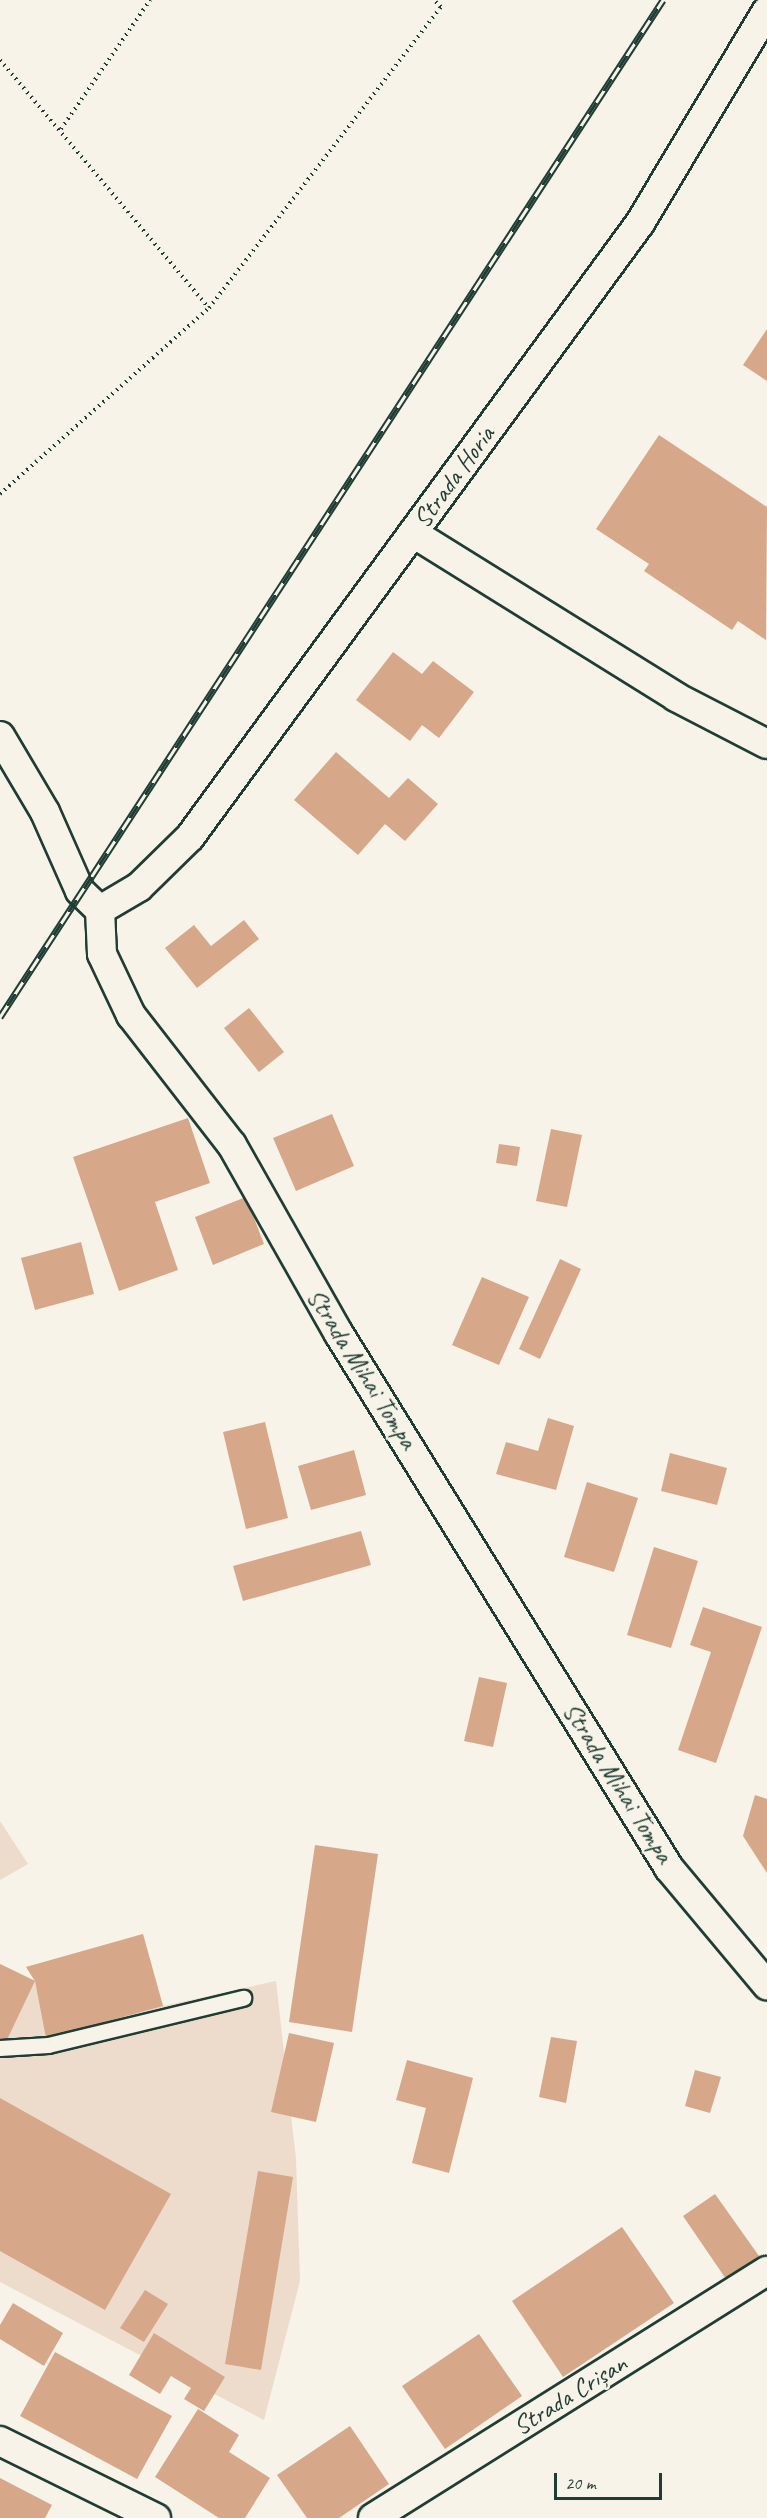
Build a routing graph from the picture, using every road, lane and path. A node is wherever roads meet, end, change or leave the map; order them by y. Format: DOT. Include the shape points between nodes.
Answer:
graph roads {
  1 [pos="150,0"];
  2 [pos="434,0"];
  3 [pos="767,11"];
  4 [pos="0,60"];
  5 [pos="61,129"];
  6 [pos="210,308"];
  7 [pos="0,494"];
  8 [pos="413,533"];
  9 [pos="0,736"];
  10 [pos="767,744"];
  11 [pos="100,910"];
  12 [pos="767,1985"];
  13 [pos="243,1998"];
  14 [pos="0,2048"];
  15 [pos="767,2271"];
  16 [pos="0,2441"];
  17 [pos="156,2518"];
  18 [pos="373,2518"];
  1 -- 5 [label="path"];
  2 -- 6 [label="path" via="441,7"];
  3 -- 8 [label="street, Strada Horia" via="640,223"];
  4 -- 5 [label="path"];
  5 -- 6 [label="path"];
  6 -- 7 [label="path"];
  8 -- 10 [label="street" via="676,697"];
  8 -- 11 [label="street, Strada Horia" via="190,837 139,887"];
  9 -- 11 [label="street" via="45,812 80,891"];
  11 -- 12 [label="street, Strada Mihai Tompa" via="102,954 131,1015 232,1145 339,1334 669,1868"];
  13 -- 14 [label="lane" via="48,2045"];
  15 -- 18 [label="street, Strada Crișan"];
  16 -- 17 [label="street"];
}
